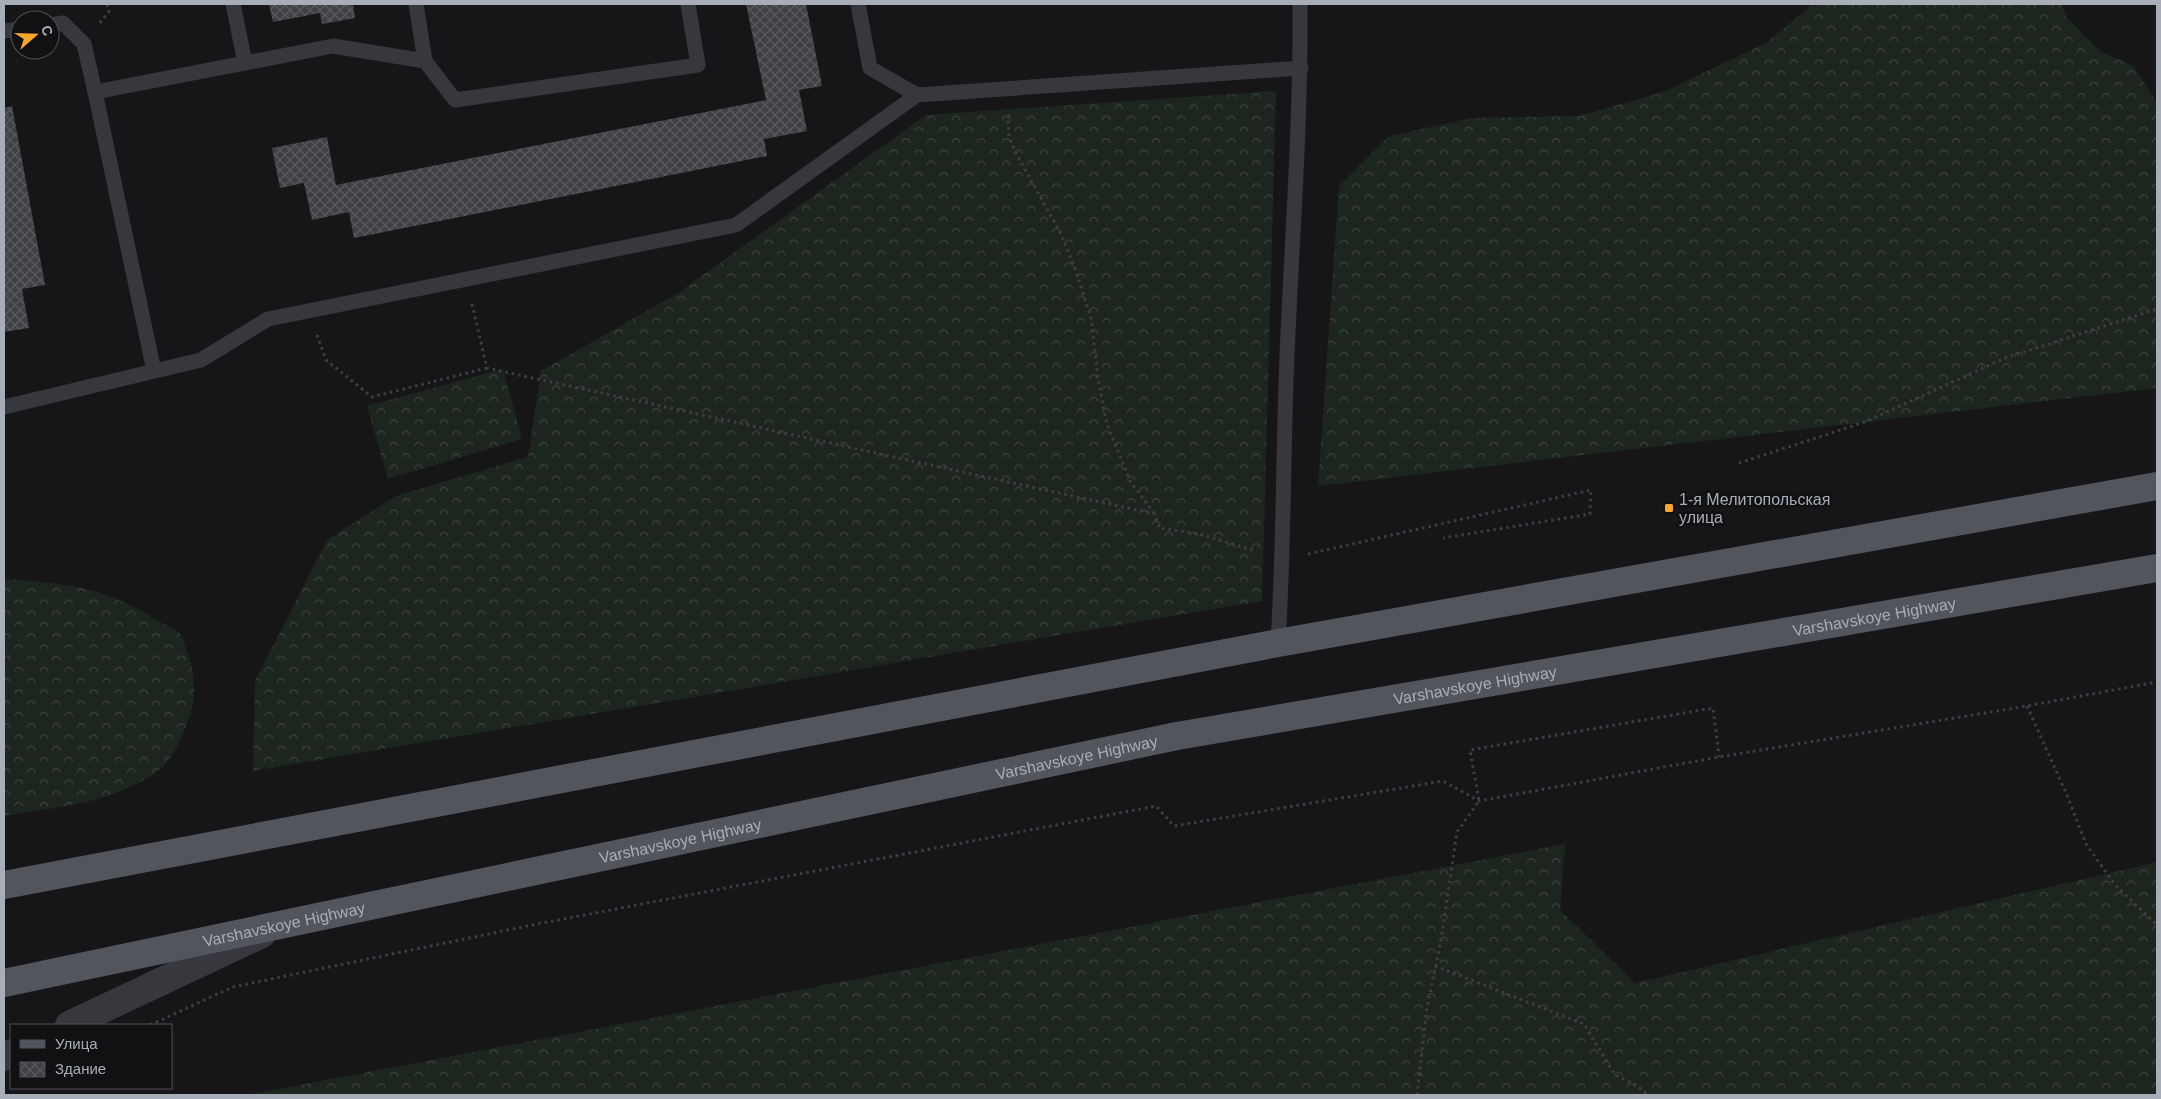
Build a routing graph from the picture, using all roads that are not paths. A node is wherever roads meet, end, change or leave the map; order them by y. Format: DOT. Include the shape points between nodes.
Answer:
graph roads {
  1 [pos="233,4"];
  2 [pos="416,4"];
  3 [pos="688,4"];
  4 [pos="858,4"];
  5 [pos="1300,4"];
  6 [pos="60,23"];
  7 [pos="425,61"];
  8 [pos="245,63"];
  9 [pos="1300,68"];
  10 [pos="95,92"];
  11 [pos="916,95"];
  12 [pos="154,371"];
  13 [pos="4,407"];
  14 [pos="2157,486"];
  15 [pos="2157,568"];
  16 [pos="1278,643"];
  17 [pos="4,885"];
  18 [pos="281,925"];
  19 [pos="4,983"];
  20 [pos="71,1024"];
  1 -- 8 [label="lane"];
  2 -- 7 [label="lane"];
  3 -- 7 [label="lane" via="698,65 455,100"];
  4 -- 11 [label="lane" via="870,68"];
  5 -- 9 [label="lane"];
  6 -- 10 [label="lane" via="84,44"];
  7 -- 8 [label="lane" via="333,46"];
  8 -- 10 [label="lane"];
  9 -- 11 [label="lane"];
  9 -- 16 [label="lane"];
  10 -- 12 [label="lane"];
  11 -- 12 [label="lane" via="736,226 268,319 200,360"];
  12 -- 13 [label="lane"];
  14 -- 16 [label="main road"];
  15 -- 18 [label="main road, Varshavskoye Highway" via="1177,736"];
  16 -- 17 [label="main road"];
  18 -- 19 [label="main road, Varshavskoye Highway"];
  18 -- 20 [label="street"];
}
